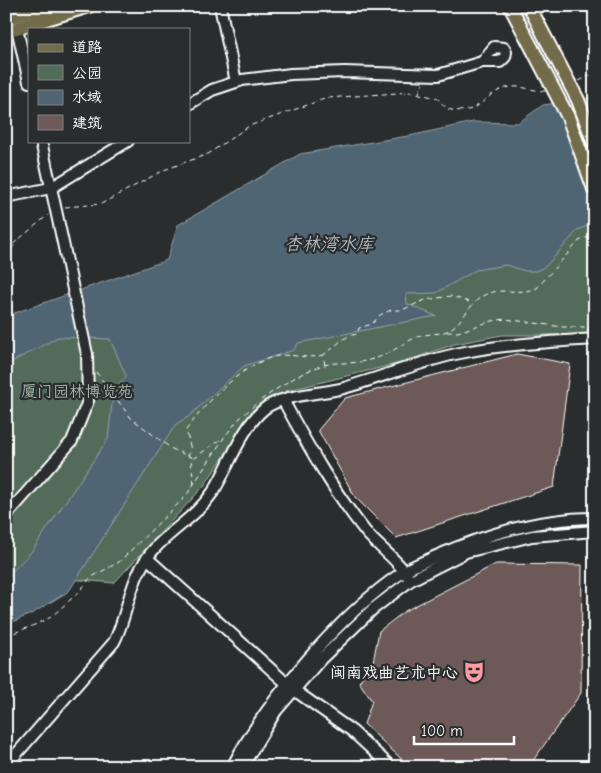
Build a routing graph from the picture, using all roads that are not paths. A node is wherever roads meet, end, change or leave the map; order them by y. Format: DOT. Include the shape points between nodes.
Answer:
graph roads {
  1 [pos="46,6"];
  2 [pos="89,6"];
  3 [pos="220,6"];
  4 [pos="510,6"];
  5 [pos="529,6"];
  6 [pos="6,17"];
  7 [pos="12,28"];
  8 [pos="482,62"];
  9 [pos="28,79"];
  10 [pos="236,82"];
  11 [pos="190,103"];
  12 [pos="41,142"];
  13 [pos="126,142"];
  14 [pos="595,146"];
  15 [pos="51,188"];
  16 [pos="595,192"];
  17 [pos="6,197"];
  18 [pos="592,340"];
  19 [pos="283,400"];
  20 [pos="6,516"];
  21 [pos="595,518"];
  22 [pos="595,531"];
  23 [pos="147,558"];
  24 [pos="404,571"];
  25 [pos="411,580"];
  26 [pos="291,688"];
  27 [pos="6,766"];
  28 [pos="232,767"];
  29 [pos="242,767"];
  30 [pos="391,767"];
  1 -- 6 [label="highway"];
  2 -- 7 [label="main road"];
  3 -- 10 [label="street"];
  4 -- 16 [label="main road, bridge" via="568,117"];
  5 -- 14 [label="main road, bridge" via="578,100"];
  7 -- 9 [label="street"];
  8 -- 10 [label="street" via="438,75 344,72 291,74"];
  10 -- 11 [label="street" via="212,90"];
  12 -- 15 [label="street"];
  13 -- 15 [label="street"];
  15 -- 17 [label="street"];
  15 -- 20 [label="street" via="87,354 88,401 72,441"];
  18 -- 19 [label="street" via="516,343 458,353 343,388"];
  19 -- 23 [label="street" via="265,408 212,493 189,519 154,546"];
  19 -- 24 [label="street" via="320,469 342,501 371,538"];
  21 -- 24 [label="street" via="576,518 517,529 465,544"];
  22 -- 25 [label="street" via="532,536 466,552"];
  23 -- 26 [label="street"];
  23 -- 27 [label="street" via="136,578 114,642"];
  24 -- 25 [label="street"];
  24 -- 26 [label="street" via="364,602 314,653"];
  25 -- 26 [label="street" via="373,608"];
  26 -- 28 [label="street" via="270,708"];
  26 -- 29 [label="street"];
  26 -- 30 [label="street" via="352,731"];
}
